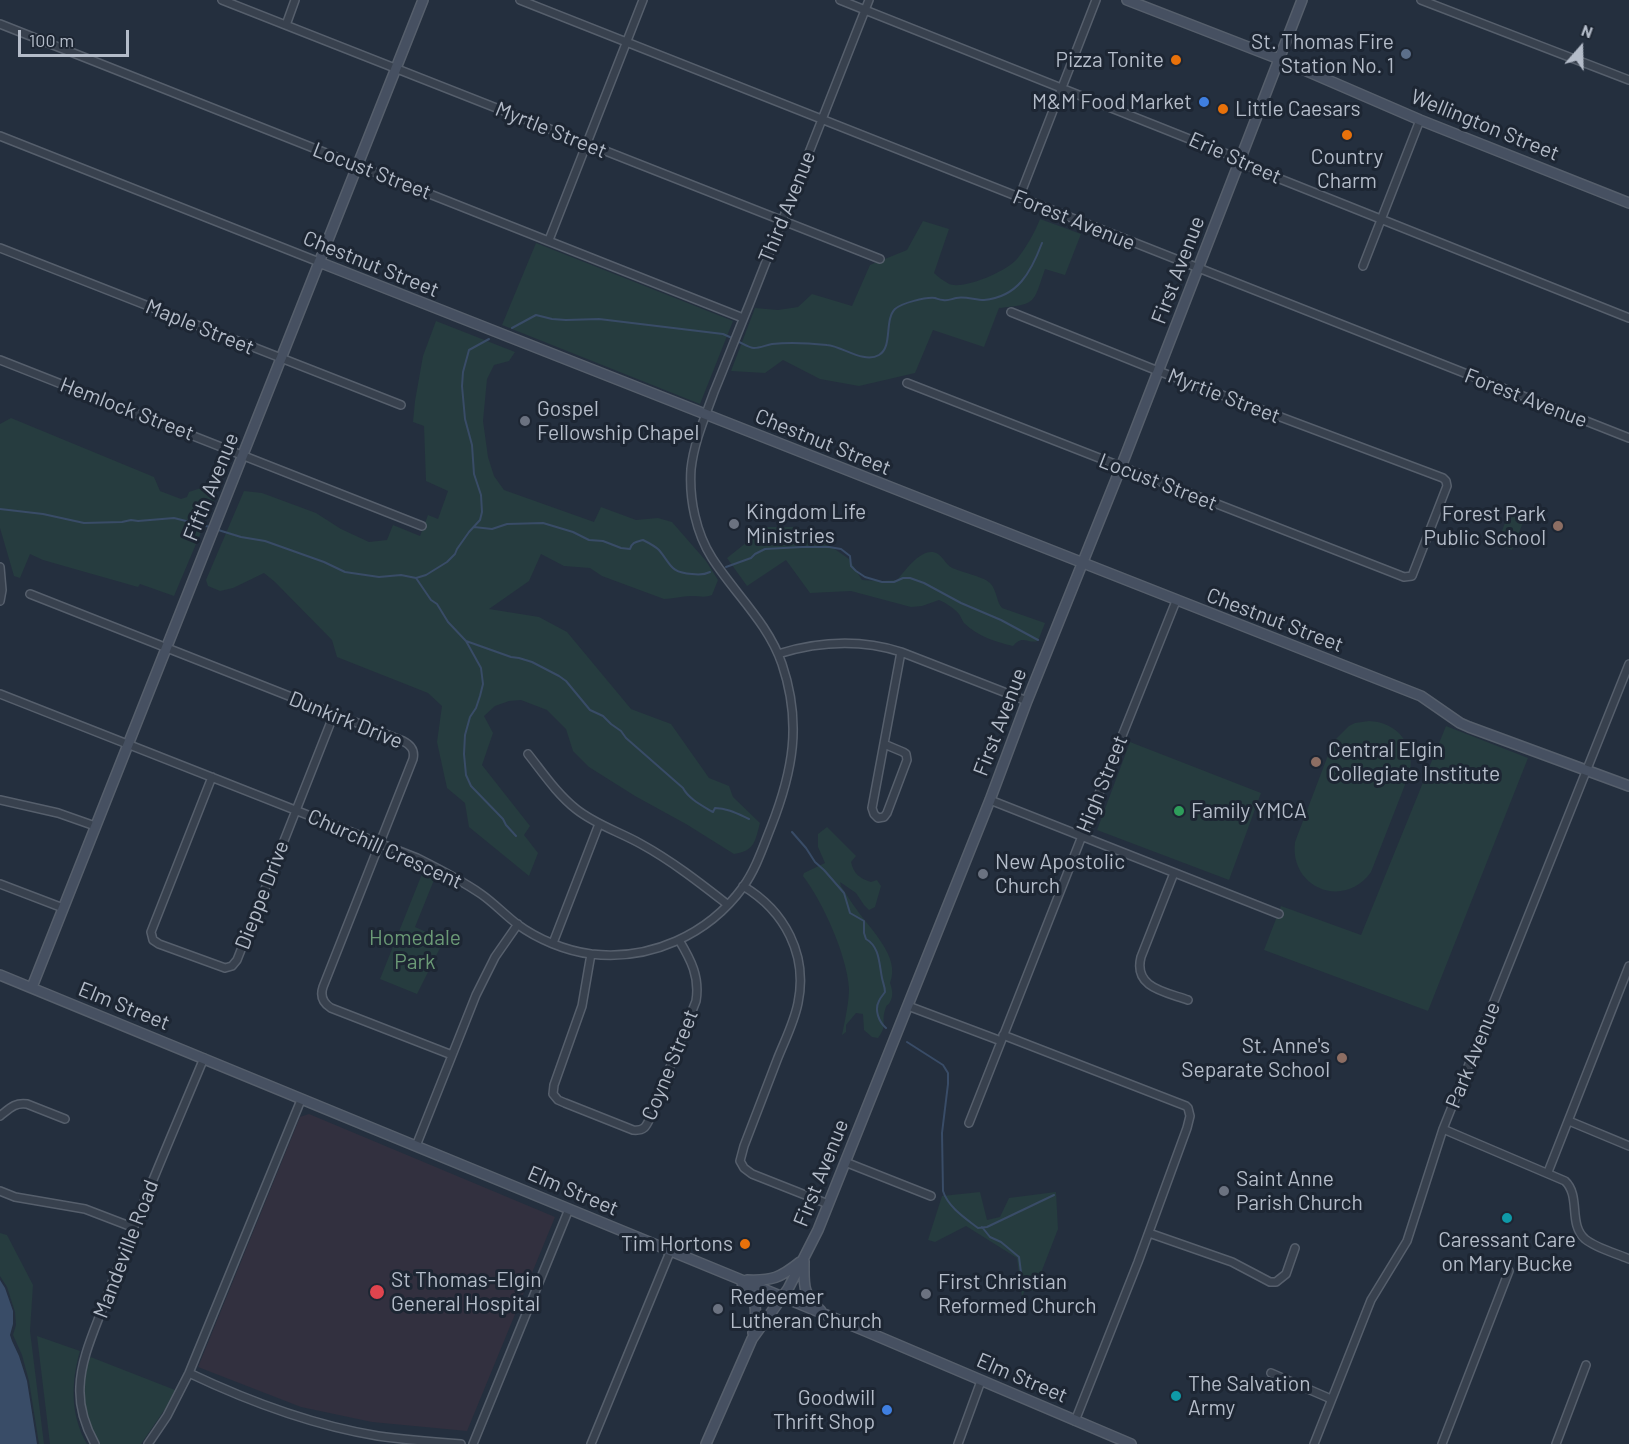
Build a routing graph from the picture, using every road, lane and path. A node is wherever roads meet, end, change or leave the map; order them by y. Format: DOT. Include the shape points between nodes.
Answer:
graph roads {
  1 [pos="222,0"];
  2 [pos="295,0"];
  3 [pos="423,0"];
  4 [pos="520,0"];
  5 [pos="643,0"];
  6 [pos="840,0"];
  7 [pos="869,0"];
  8 [pos="1096,0"];
  9 [pos="1127,0"];
  10 [pos="1302,0"];
  11 [pos="1421,0"];
  12 [pos="866,10"];
  13 [pos="0,24"];
  14 [pos="286,25"];
  15 [pos="626,42"];
  16 [pos="1279,59"];
  17 [pos="396,69"];
  18 [pos="1629,80"];
  19 [pos="1061,88"];
  20 [pos="822,120"];
  21 [pos="1420,120"];
  22 [pos="0,136"];
  23 [pos="586,144"];
  24 [pos="1240,163"];
  25 [pos="357,165"];
  26 [pos="1019,198"];
  27 [pos="1629,203"];
  28 [pos="1381,219"];
  29 [pos="782,221"];
  30 [pos="549,240"];
  31 [pos="0,248"];
  32 [pos="880,260"];
  33 [pos="319,262"];
  34 [pos="1363,266"];
  35 [pos="1198,269"];
  36 [pos="1011,312"];
  37 [pos="743,318"];
  38 [pos="1629,318"];
  39 [pos="281,359"];
  40 [pos="0,360"];
  41 [pos="1158,371"];
  42 [pos="907,383"];
  43 [pos="400,405"];
  44 [pos="706,415"];
  45 [pos="1629,438"];
  46 [pos="243,455"];
  47 [pos="1121,467"];
  48 [pos="422,526"];
  49 [pos="1082,563"];
  50 [pos="0,567"];
  51 [pos="1410,577"];
  52 [pos="30,594"];
  53 [pos="0,601"];
  54 [pos="1176,601"];
  55 [pos="166,647"];
  56 [pos="902,652"];
  57 [pos="778,654"];
  58 [pos="1629,664"];
  59 [pos="0,694"];
  60 [pos="1027,701"];
  61 [pos="334,714"];
  62 [pos="128,744"];
  63 [pos="884,744"];
  64 [pos="528,754"];
  65 [pos="1587,771"];
  66 [pos="212,777"];
  67 [pos="1629,786"];
  68 [pos="0,800"];
  69 [pos="990,800"];
  70 [pos="296,810"];
  71 [pos="599,824"];
  72 [pos="95,826"];
  73 [pos="1082,836"];
  74 [pos="379,843"];
  75 [pos="1174,873"];
  76 [pos="0,884"];
  77 [pos="744,886"];
  78 [pos="728,904"];
  79 [pos="63,908"];
  80 [pos="1279,914"];
  81 [pos="518,924"];
  82 [pos="679,940"];
  83 [pos="553,943"];
  84 [pos="591,954"];
  85 [pos="1629,966"];
  86 [pos="0,975"];
  87 [pos="32,987"];
  88 [pos="1188,1000"];
  89 [pos="908,1006"];
  90 [pos="1002,1038"];
  91 [pos="452,1056"];
  92 [pos="204,1058"];
  93 [pos="301,1100"];
  94 [pos="0,1116"];
  95 [pos="66,1119"];
  96 [pos="1569,1121"];
  97 [pos="969,1123"];
  98 [pos="1443,1129"];
  99 [pos="416,1146"];
  100 [pos="1629,1146"];
  101 [pos="845,1162"];
  102 [pos="1548,1172"];
  103 [pos="0,1191"];
  104 [pos="931,1196"];
  105 [pos="828,1204"];
  106 [pos="569,1209"];
  107 [pos="132,1227"];
  108 [pos="1149,1233"];
  109 [pos="1295,1248"];
  110 [pos="670,1252"];
  111 [pos="804,1259"];
  112 [pos="1629,1259"];
  113 [pos="1509,1270"];
  114 [pos="738,1280"];
  115 [pos="783,1297"];
  116 [pos="826,1316"];
  117 [pos="752,1339"];
  118 [pos="1586,1365"];
  119 [pos="189,1373"];
  120 [pos="1270,1373"];
  121 [pos="981,1381"];
  122 [pos="1331,1399"];
  123 [pos="1076,1421"];
  124 [pos="95,1444"];
  125 [pos="147,1444"];
  126 [pos="461,1444"];
  127 [pos="472,1444"];
  128 [pos="591,1444"];
  129 [pos="706,1444"];
  130 [pos="958,1444"];
  131 [pos="1131,1444"];
  132 [pos="1314,1444"];
  133 [pos="1442,1444"];
  134 [pos="1556,1444"];
  1 -- 14 [label="street, Myrtle Street"];
  2 -- 14 [label="street"];
  3 -- 17 [label="street, Fifth Avenue"];
  4 -- 15 [label="street, Forest Avenue"];
  5 -- 15 [label="street"];
  6 -- 12 [label="street, Erie Street"];
  7 -- 12 [label="street, Third Avenue"];
  8 -- 19 [label="street"];
  9 -- 16 [label="street, Wellington Street"];
  10 -- 16 [label="street, First Avenue"];
  11 -- 18 [label="street"];
  12 -- 19 [label="street, Erie Street"];
  12 -- 20 [label="street, Third Avenue"];
  13 -- 25 [label="street, Locust Street"];
  14 -- 17 [label="street, Myrtle Street"];
  15 -- 20 [label="street, Forest Avenue"];
  15 -- 23 [label="street"];
  16 -- 21 [label="street, Wellington Street"];
  16 -- 24 [label="street, First Avenue"];
  17 -- 23 [label="street, Myrtle Street"];
  17 -- 25 [label="street, Fifth Avenue"];
  19 -- 24 [label="street, Erie Street" via="1231,155"];
  19 -- 26 [label="street"];
  20 -- 26 [label="street, Forest Avenue"];
  20 -- 29 [label="street, Third Avenue"];
  21 -- 27 [label="street, Wellington Street"];
  21 -- 28 [label="street"];
  22 -- 33 [label="street, Chestnut Street"];
  23 -- 29 [label="street, Myrtle Street"];
  23 -- 30 [label="street"];
  24 -- 28 [label="street, Erie Street"];
  24 -- 35 [label="street, First Avenue"];
  25 -- 30 [label="street, Locust Street"];
  25 -- 33 [label="street, Fifth Avenue"];
  26 -- 35 [label="street, Forest Avenue"];
  28 -- 34 [label="street"];
  28 -- 38 [label="street, Erie Street"];
  29 -- 32 [label="street, Myrtle Street"];
  29 -- 37 [label="street, Third Avenue"];
  30 -- 37 [label="street, Locust Street"];
  31 -- 39 [label="street, Maple Street"];
  33 -- 39 [label="street, Fifth Avenue"];
  33 -- 44 [label="street, Chestnut Street"];
  35 -- 41 [label="street, First Avenue"];
  35 -- 45 [label="street, Forest Avenue"];
  36 -- 41 [label="street, Myrtie Street"];
  37 -- 44 [label="street, Third Avenue"];
  39 -- 43 [label="street, Maple Street"];
  39 -- 46 [label="street, Fifth Avenue"];
  40 -- 46 [label="street, Hemlock Street"];
  41 -- 47 [label="street, First Avenue"];
  41 -- 51 [label="street, Myrtie Street" via="1446,481"];
  42 -- 47 [label="street, Locust Street"];
  44 -- 49 [label="street, Chestnut Street"];
  44 -- 57 [label="street, Churchill Crescent" via="692,468 696,519 710,555 761,623"];
  46 -- 48 [label="street, Hemlock Street"];
  46 -- 55 [label="street, Fifth Avenue"];
  47 -- 49 [label="street, First Avenue"];
  47 -- 51 [label="street, Locust Street"];
  49 -- 54 [label="street, Chestnut Street"];
  49 -- 60 [label="street, First Avenue"];
  50 -- 53 [label="street"];
  52 -- 55 [label="street, Dunkirk Drive"];
  54 -- 65 [label="street, Chestnut Street" via="1421,696 1469,728"];
  54 -- 73 [label="street, High Street"];
  55 -- 61 [label="street, Dunkirk Drive"];
  55 -- 62 [label="street, Fifth Avenue"];
  56 -- 57 [label="street" via="841,642"];
  56 -- 60 [label="street"];
  56 -- 63 [label="street"];
  57 -- 77 [label="street, Churchill Crescent" via="792,708 791,762 779,807"];
  58 -- 65 [label="street, Park Avenue"];
  59 -- 62 [label="street, Churchill Crescent"];
  60 -- 69 [label="street, First Avenue"];
  61 -- 70 [label="street, Dieppe Drive"];
  61 -- 74 [label="street, Dunkirk Drive" via="403,741 413,749 413,759"];
  62 -- 66 [label="street, Churchill Crescent"];
  62 -- 72 [label="street, Fifth Avenue"];
  63 -- 63 [label="street" via="872,808 878,818 887,813 907,760 903,752"];
  64 -- 71 [label="street" via="566,800"];
  65 -- 67 [label="street, Chestnut Street"];
  65 -- 98 [label="street, Park Avenue"];
  66 -- 70 [label="street, Churchill Crescent"];
  66 -- 70 [label="street, Dieppe Drive" via="152,928 152,937 159,944 221,968 234,964"];
  68 -- 72 [label="street"];
  69 -- 73 [label="street"];
  69 -- 89 [label="street, First Avenue"];
  70 -- 74 [label="street, Churchill Crescent"];
  71 -- 78 [label="street" via="655,852"];
  71 -- 83 [label="street"];
  72 -- 79 [label="street, Fifth Avenue"];
  73 -- 75 [label="street"];
  73 -- 90 [label="street, High Street"];
  74 -- 81 [label="street, Churchill Crescent" via="456,878"];
  74 -- 91 [label="street, Dunkirk Drive" via="322,988 322,998 331,1008"];
  75 -- 80 [label="street"];
  75 -- 88 [label="street" via="1141,957 1140,970 1151,986"];
  76 -- 79 [label="street"];
  77 -- 78 [label="street, Churchill Crescent"];
  77 -- 105 [label="street" via="768,905 786,928 799,966 800,992 740,1161 752,1174"];
  78 -- 82 [label="street, Churchill Crescent" via="699,930"];
  79 -- 87 [label="street, Fifth Avenue"];
  81 -- 83 [label="street, Churchill Crescent"];
  81 -- 91 [label="street" via="490,965"];
  82 -- 84 [label="street, Churchill Crescent" via="639,953"];
  82 -- 84 [label="street, Coyne Street" via="695,972 696,1001 650,1118 640,1130 565,1103 553,1094 582,1006"];
  83 -- 84 [label="street, Churchill Crescent"];
  85 -- 96 [label="street"];
  86 -- 87 [label="street, Elm Street"];
  87 -- 92 [label="street, Elm Street"];
  89 -- 90 [label="street"];
  89 -- 101 [label="street, First Avenue"];
  90 -- 97 [label="street, High Street"];
  90 -- 108 [label="street" via="1186,1106 1190,1113 1187,1128"];
  91 -- 99 [label="street"];
  92 -- 93 [label="street, Elm Street"];
  92 -- 107 [label="street, Mandeville Road"];
  93 -- 99 [label="street, Elm Street"];
  93 -- 119 [label="street"];
  94 -- 95 [label="street" via="21,1103"];
  96 -- 100 [label="street"];
  96 -- 102 [label="street"];
  98 -- 102 [label="street"];
  98 -- 122 [label="street, Park Avenue" via="1407,1241 1371,1300"];
  99 -- 106 [label="street, Elm Street"];
  101 -- 104 [label="street"];
  101 -- 105 [label="street, First Avenue"];
  102 -- 112 [label="street" via="1572,1190 1580,1234"];
  103 -- 107 [label="street" via="85,1209"];
  105 -- 111 [label="street, First Avenue"];
  106 -- 110 [label="street, Elm Street"];
  106 -- 127 [label="street"];
  107 -- 124 [label="street, Mandeville Road" via="81,1375 83,1416"];
  108 -- 109 [label="street" via="1233,1262 1270,1282 1286,1274"];
  108 -- 123 [label="street"];
  110 -- 114 [label="street, Elm Street"];
  110 -- 128 [label="street"];
  111 -- 114 [label="street" via="775,1279"];
  111 -- 115 [label="street, First Avenue"];
  111 -- 116 [label="street" via="805,1291"];
  113 -- 133 [label="street"];
  114 -- 115 [label="street, Elm Street"];
  114 -- 117 [label="street" via="751,1293 756,1307"];
  115 -- 116 [label="street, Elm Street"];
  115 -- 117 [label="street, First Avenue"];
  116 -- 121 [label="street, Elm Street"];
  117 -- 129 [label="street, First Avenue"];
  118 -- 134 [label="street"];
  119 -- 125 [label="street"];
  119 -- 126 [label="street" via="300,1418 367,1434"];
  120 -- 122 [label="street"];
  121 -- 123 [label="street, Elm Street"];
  121 -- 130 [label="street"];
  122 -- 132 [label="street, Park Avenue"];
  123 -- 131 [label="street, Elm Street"];
}
